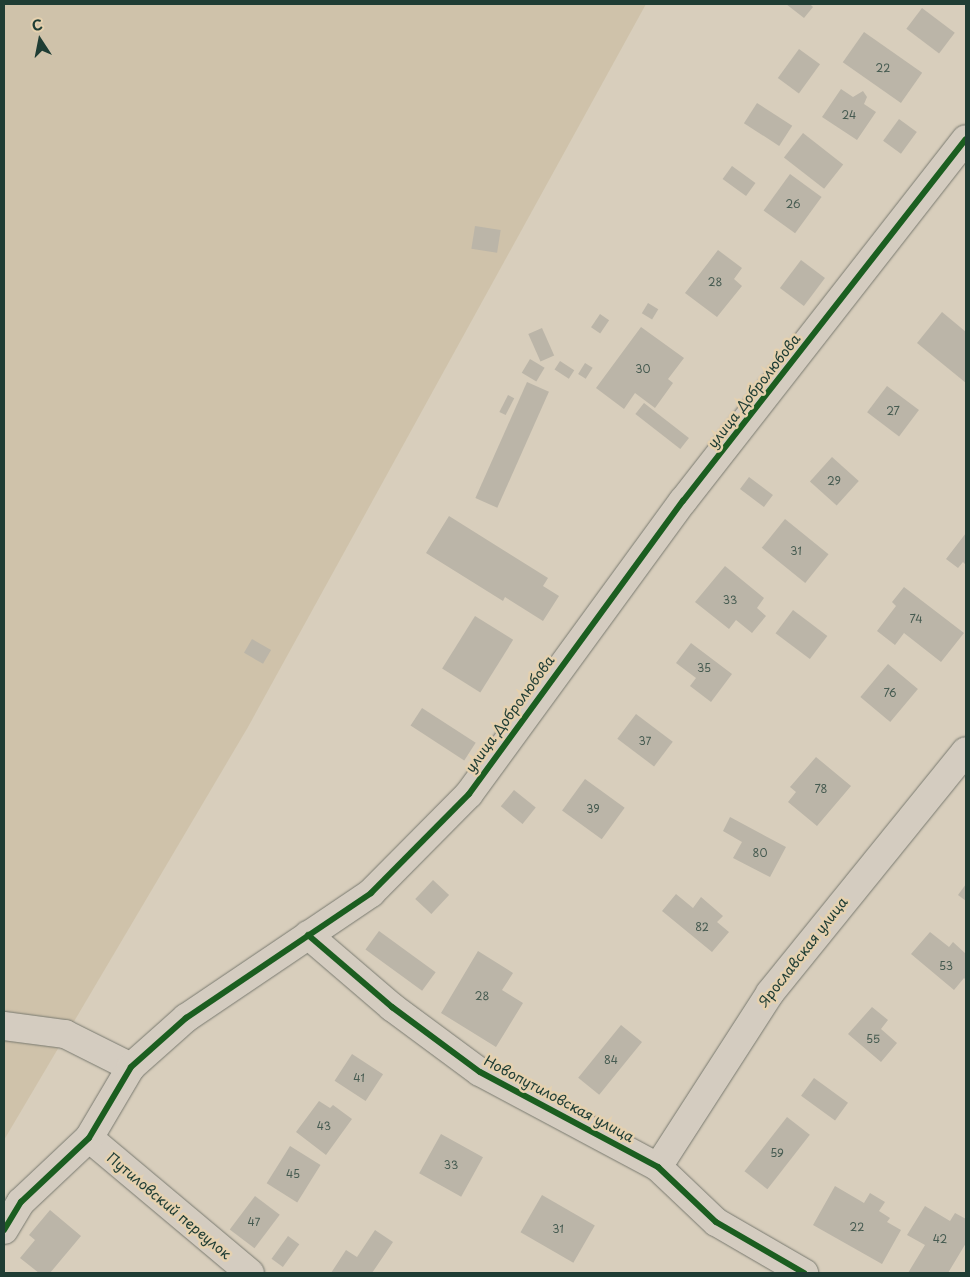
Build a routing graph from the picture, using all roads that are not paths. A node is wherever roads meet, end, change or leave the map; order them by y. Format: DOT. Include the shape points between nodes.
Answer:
graph roads {
  1 [pos="966,139"];
  2 [pos="966,751"];
  3 [pos="308,935"];
  4 [pos="4,1026"];
  5 [pos="131,1067"];
  6 [pos="89,1138"];
  7 [pos="658,1166"];
  8 [pos="4,1230"];
  9 [pos="250,1273"];
  10 [pos="804,1273"];
  1 -- 3 [label="street, улица Добролюбова" via="683,501 468,794 371,893"];
  2 -- 7 [label="street, Ярославская улица" via="770,993"];
  3 -- 5 [label="street, улица Добролюбова" via="186,1018"];
  3 -- 7 [label="street, Новопутиловская улица" via="392,1008 480,1072"];
  4 -- 5 [label="street" via="66,1034"];
  5 -- 6 [label="street, улица Добролюбова"];
  6 -- 8 [label="street, улица Добролюбова" via="21,1202"];
  6 -- 9 [label="street, Путиловский переулок"];
  7 -- 10 [label="street, Новопутиловская улица" via="716,1222"];
}
